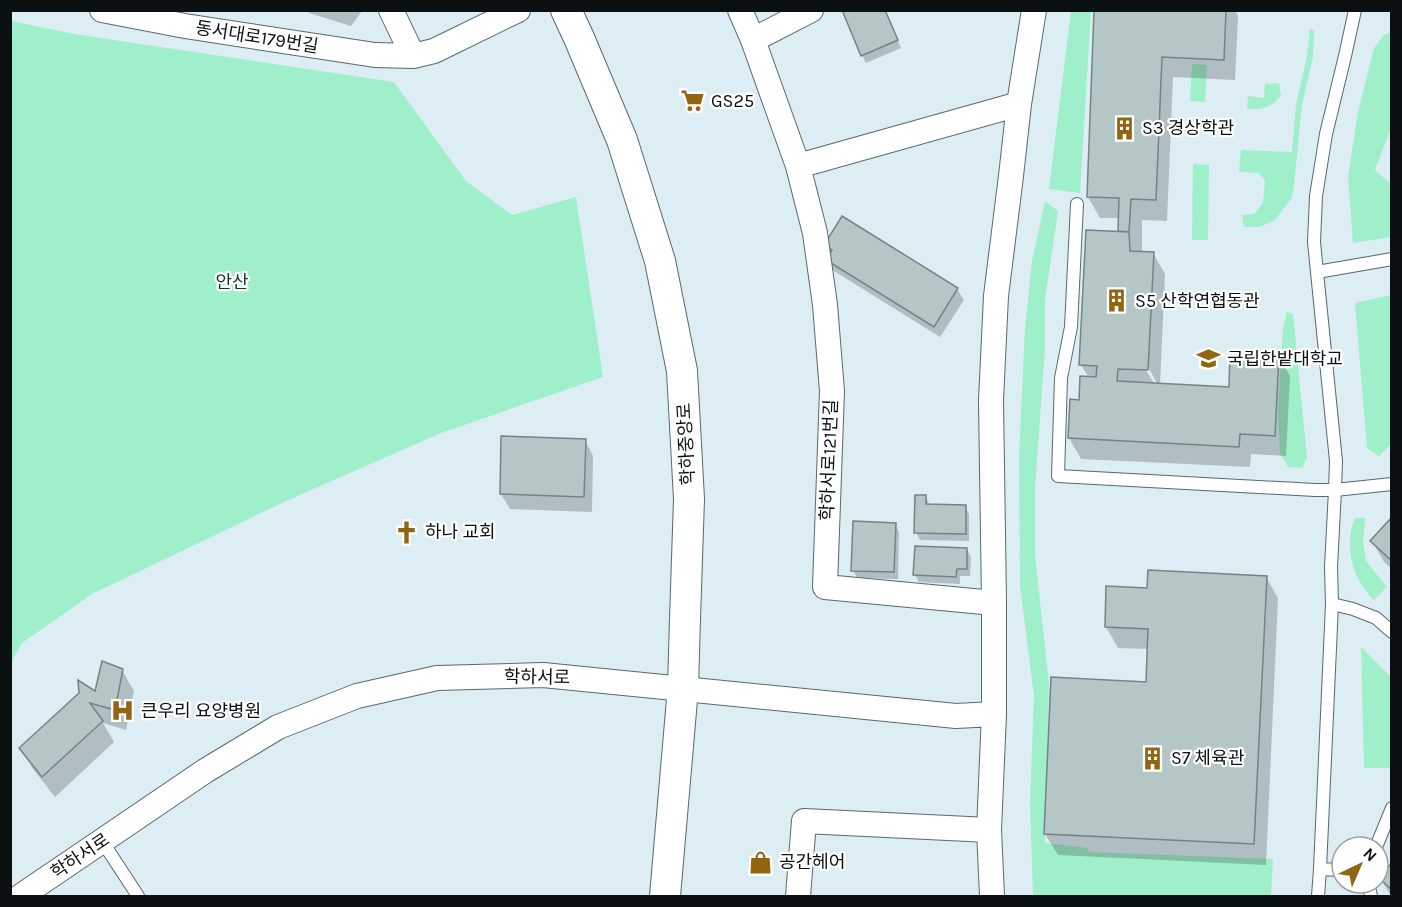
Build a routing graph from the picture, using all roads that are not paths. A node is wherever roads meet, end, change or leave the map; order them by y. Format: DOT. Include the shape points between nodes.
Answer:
graph roads {
  1 [pos="102,10"];
  2 [pos="391,10"];
  3 [pos="518,10"];
  4 [pos="566,10"];
  5 [pos="740,10"];
  6 [pos="811,10"];
  7 [pos="1034,10"];
  8 [pos="1355,10"];
  9 [pos="186,18"];
  10 [pos="753,40"];
  11 [pos="412,56"];
  12 [pos="1018,104"];
  13 [pos="798,166"];
  14 [pos="1077,204"];
  15 [pos="1392,259"];
  16 [pos="1317,272"];
  17 [pos="1392,484"];
  18 [pos="1335,490"];
  19 [pos="994,603"];
  20 [pos="1332,604"];
  21 [pos="1392,632"];
  22 [pos="683,688"];
  23 [pos="994,714"];
  24 [pos="1392,808"];
  25 [pos="989,830"];
  26 [pos="1381,835"];
  27 [pos="102,841"];
  28 [pos="1320,869"];
  29 [pos="1330,869"];
  30 [pos="21,897"];
  31 [pos="138,897"];
  32 [pos="665,897"];
  33 [pos="798,897"];
  34 [pos="992,897"];
  35 [pos="1317,897"];
  1 -- 9 [label="street, 동서대로179번길"];
  2 -- 11 [label="street"];
  3 -- 11 [label="street, 동서대로179번길" via="434,51"];
  4 -- 22 [label="street, 학하중앙로" via="622,140 660,261 682,370 689,499"];
  5 -- 10 [label="street, 학하서로121번길"];
  6 -- 10 [label="street"];
  7 -- 12 [label="street"];
  8 -- 16 [label="lane" via="1316,196"];
  9 -- 11 [label="street, 동서대로179번길" via="375,56"];
  10 -- 13 [label="street, 학하서로121번길"];
  12 -- 13 [label="street"];
  12 -- 19 [label="street" via="996,296 991,400"];
  13 -- 19 [label="street, 학하서로121번길" via="815,233 832,391 825,587"];
  14 -- 18 [label="lane" via="1071,327 1061,378 1058,476"];
  15 -- 16 [label="lane"];
  16 -- 18 [label="lane" via="1336,461"];
  17 -- 18 [label="lane"];
  18 -- 20 [label="lane"];
  19 -- 23 [label="street"];
  20 -- 21 [label="lane" via="1376,618"];
  20 -- 28 [label="lane"];
  22 -- 23 [label="street, 학하서로" via="956,716"];
  22 -- 27 [label="street, 학하서로" via="543,675 437,678 357,696 278,727"];
  22 -- 32 [label="street, 학하중앙로"];
  23 -- 25 [label="street"];
  24 -- 26 [label="lane"];
  25 -- 33 [label="street" via="804,821"];
  25 -- 34 [label="street"];
  27 -- 30 [label="street, 학하서로"];
  27 -- 31 [label="lane"];
  28 -- 29 [label="lane"];
  28 -- 35 [label="lane"];
}
